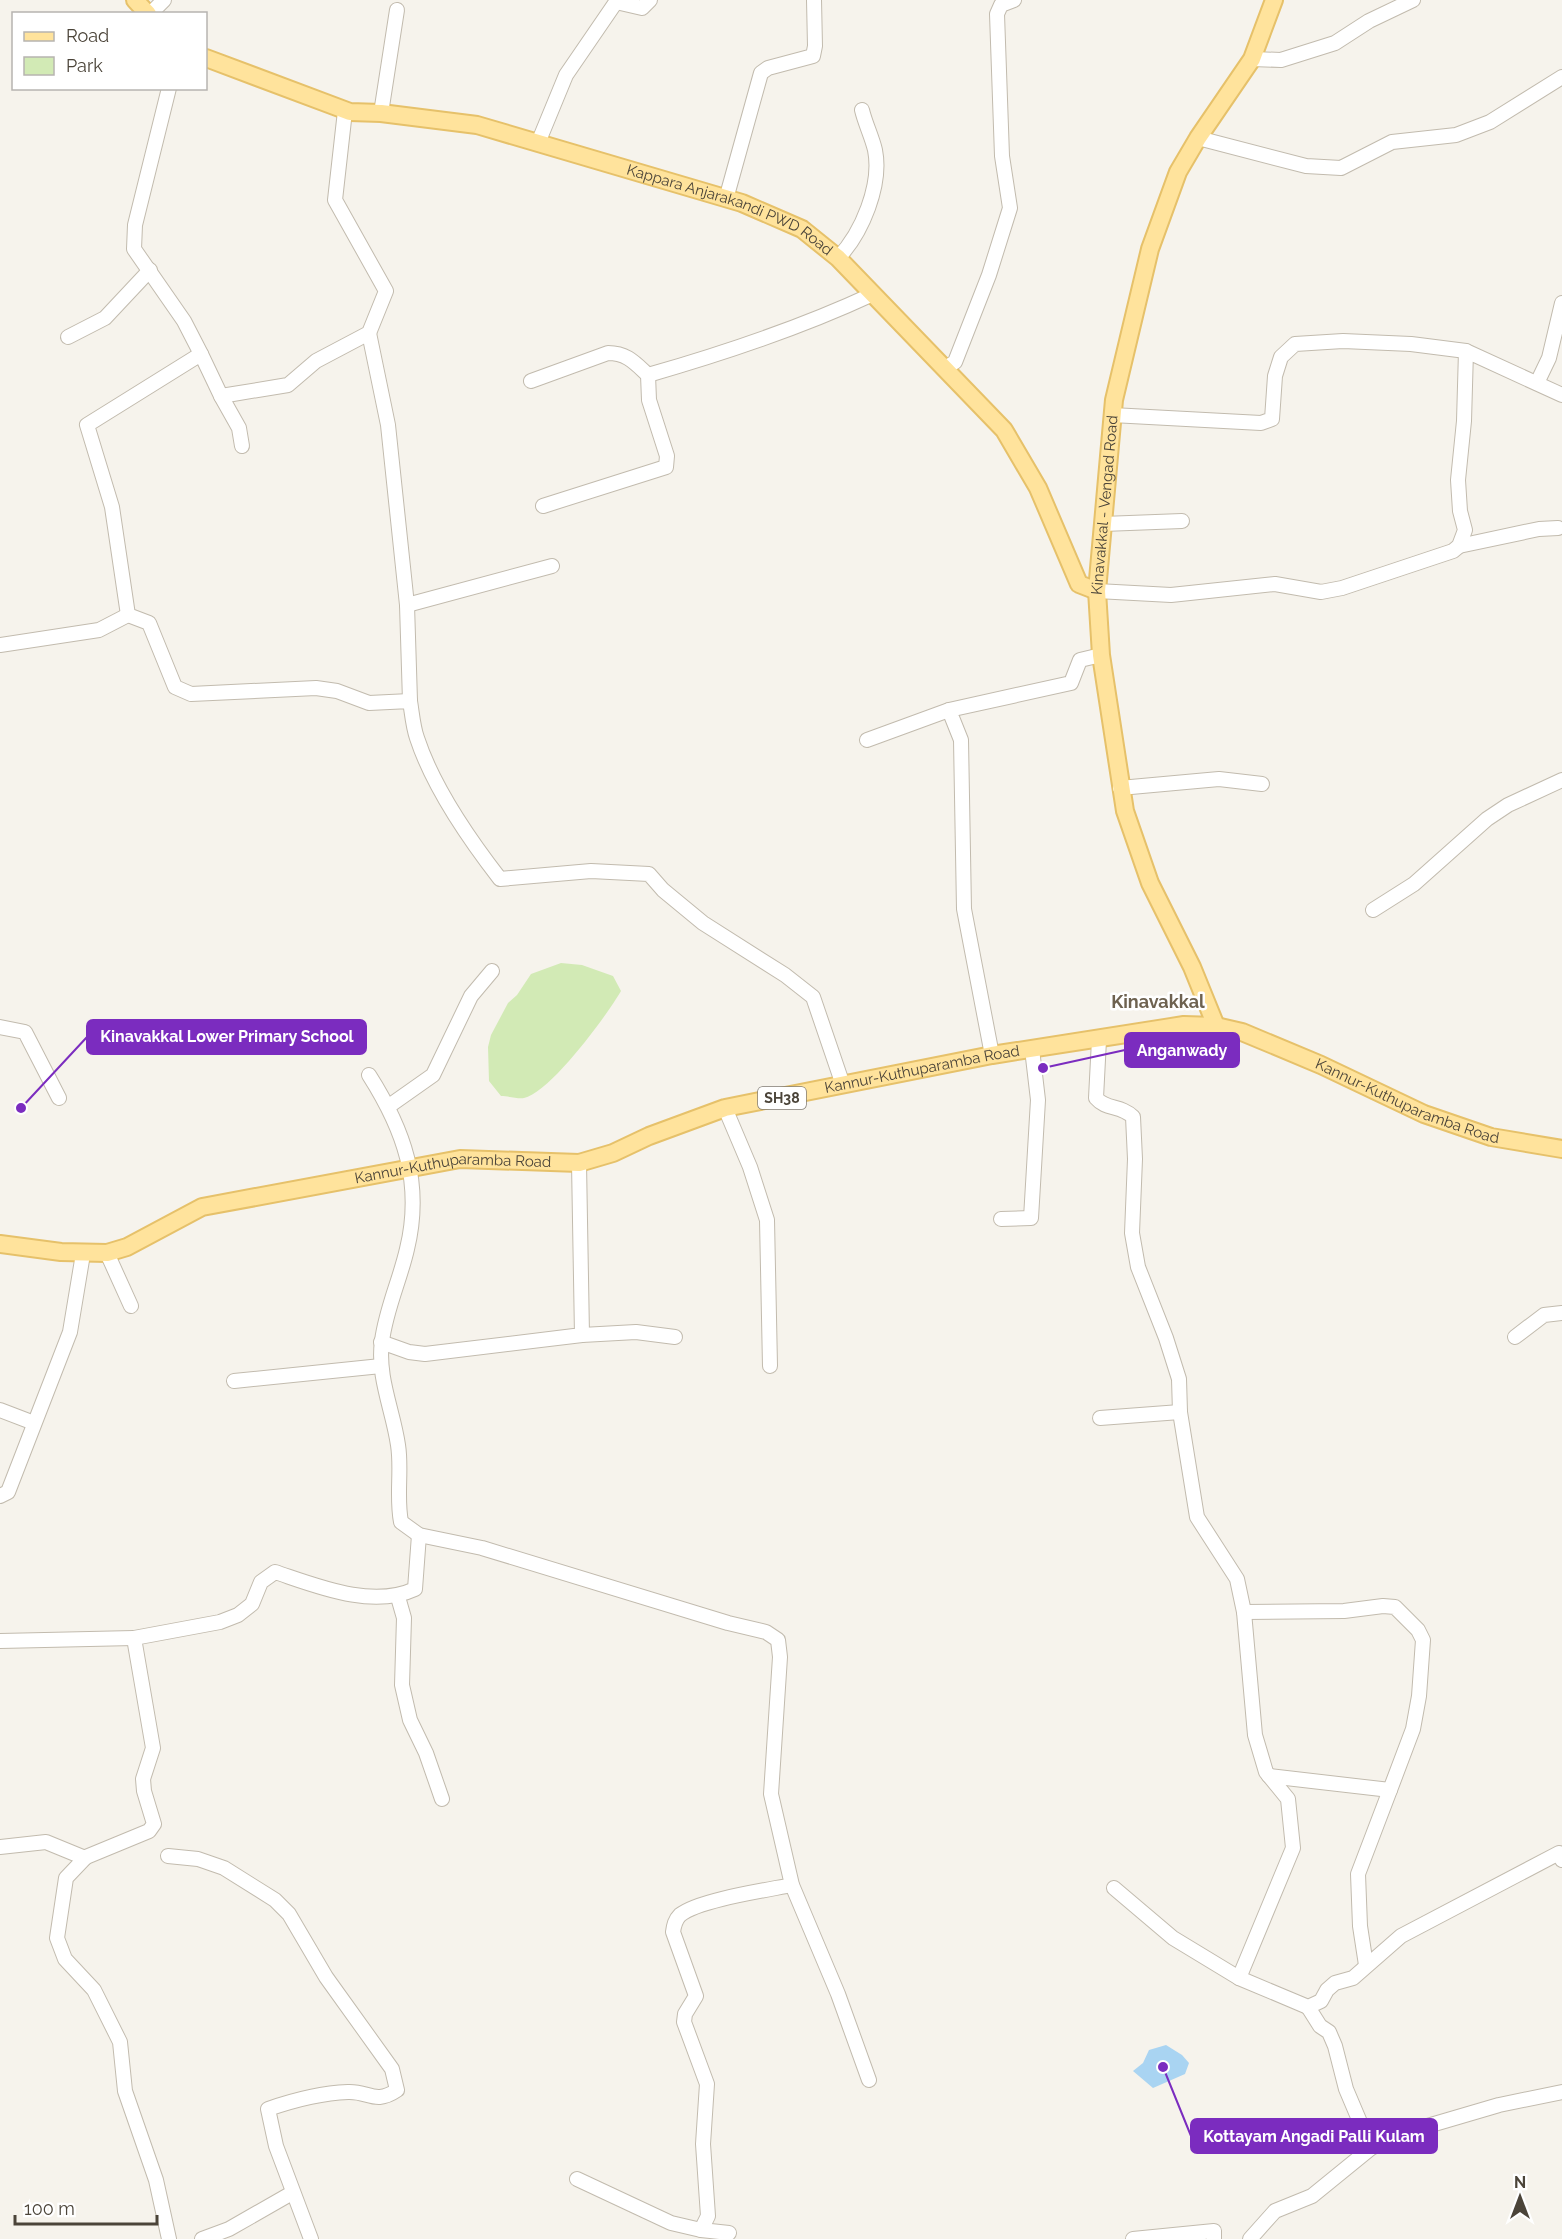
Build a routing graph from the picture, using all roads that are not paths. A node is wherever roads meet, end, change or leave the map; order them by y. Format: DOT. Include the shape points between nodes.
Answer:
graph roads {
  1 [pos="135,0"];
  2 [pos="164,0"];
  3 [pos="650,0"];
  4 [pos="814,0"];
  5 [pos="1014,0"];
  6 [pos="1274,0"];
  7 [pos="1413,0"];
  8 [pos="616,1"];
  9 [pos="397,10"];
  10 [pos="147,12"];
  11 [pos="151,12"];
  12 [pos="207,58"];
  13 [pos="1252,59"];
  14 [pos="1562,77"];
  15 [pos="169,90"];
  16 [pos="862,110"];
  17 [pos="345,111"];
  18 [pos="381,113"];
  19 [pos="1198,138"];
  20 [pos="538,143"];
  21 [pos="726,199"];
  22 [pos="838,258"];
  23 [pos="150,270"];
  24 [pos="873,294"];
  25 [pos="1562,303"];
  26 [pos="369,333"];
  27 [pos="68,337"];
  28 [pos="1466,351"];
  29 [pos="201,354"];
  30 [pos="945,368"];
  31 [pos="648,375"];
  32 [pos="531,381"];
  33 [pos="1537,383"];
  34 [pos="1562,395"];
  35 [pos="220,396"];
  36 [pos="1112,415"];
  37 [pos="242,446"];
  38 [pos="543,506"];
  39 [pos="1182,521"];
  40 [pos="1103,525"];
  41 [pos="1558,528"];
  42 [pos="1460,546"];
  43 [pos="552,566"];
  44 [pos="1096,591"];
  45 [pos="407,605"];
  46 [pos="128,615"];
  47 [pos="0,645"];
  48 [pos="1101,655"];
  49 [pos="410,701"];
  50 [pos="949,710"];
  51 [pos="867,740"];
  52 [pos="1562,780"];
  53 [pos="1262,783"];
  54 [pos="1120,788"];
  55 [pos="1373,910"];
  56 [pos="492,971"];
  57 [pos="1216,1026"];
  58 [pos="0,1027"];
  59 [pos="1099,1040"];
  60 [pos="1032,1049"];
  61 [pos="992,1055"];
  62 [pos="369,1076"];
  63 [pos="843,1085"];
  64 [pos="59,1098"];
  65 [pos="388,1106"];
  66 [pos="725,1108"];
  67 [pos="1562,1149"];
  68 [pos="579,1163"];
  69 [pos="411,1167"];
  70 [pos="1001,1219"];
  71 [pos="0,1244"];
  72 [pos="107,1253"];
  73 [pos="83,1254"];
  74 [pos="131,1306"];
  75 [pos="1562,1313"];
  76 [pos="582,1335"];
  77 [pos="675,1337"];
  78 [pos="1515,1337"];
  79 [pos="381,1342"];
  80 [pos="381,1366"];
  81 [pos="770,1366"];
  82 [pos="234,1381"];
  83 [pos="0,1410"];
  84 [pos="1180,1412"];
  85 [pos="1100,1418"];
  86 [pos="34,1423"];
  87 [pos="0,1496"];
  88 [pos="418,1535"];
  89 [pos="398,1597"];
  90 [pos="1244,1612"];
  91 [pos="134,1638"];
  92 [pos="0,1641"];
  93 [pos="1269,1776"];
  94 [pos="1390,1790"];
  95 [pos="442,1799"];
  96 [pos="0,1846"];
  97 [pos="168,1856"];
  98 [pos="85,1858"];
  99 [pos="1562,1860"];
  100 [pos="792,1885"];
  101 [pos="1114,1888"];
  102 [pos="1366,1965"];
  103 [pos="1239,1978"];
  104 [pos="1308,2007"];
  105 [pos="869,2080"];
  106 [pos="1562,2092"];
  107 [pos="1371,2148"];
  108 [pos="577,2179"];
  109 [pos="292,2193"];
  110 [pos="701,2230"];
  111 [pos="729,2233"];
  112 [pos="169,2239"];
  113 [pos="202,2239"];
  114 [pos="311,2239"];
  115 [pos="1133,2239"];
  116 [pos="1214,2239"];
  117 [pos="1250,2239"];
  1 -- 10 [label="main road"];
  2 -- 11 [label="street"];
  3 -- 8 [label="street" via="642,8"];
  4 -- 21 [label="street" via="813,56 761,73"];
  5 -- 30 [label="street" via="1001,5 997,14 1002,146 1010,208 955,362"];
  6 -- 13 [label="main road, Kinavakkal - Vengad Road"];
  7 -- 13 [label="street" via="1335,44 1281,60"];
  8 -- 20 [label="street" via="566,75"];
  9 -- 18 [label="street"];
  12 -- 17 [label="main road, Kappara Anjarakandi PWD Road"];
  13 -- 19 [label="main road, Kinavakkal - Vengad Road"];
  14 -- 19 [label="street" via="1490,122 1456,135 1392,142 1341,168 1306,166"];
  15 -- 23 [label="street" via="135,225 134,249"];
  16 -- 22 [label="street" via="875,151 872,187 868,209 853,242"];
  17 -- 18 [label="main road, Kappara Anjarakandi PWD Road"];
  17 -- 26 [label="street" via="335,200 386,291"];
  18 -- 20 [label="main road, Kappara Anjarakandi PWD Road" via="477,125"];
  19 -- 36 [label="main road, Kinavakkal - Vengad Road" via="1178,172 1150,249"];
  20 -- 21 [label="main road, Kappara Anjarakandi PWD Road"];
  21 -- 22 [label="main road, Kappara Anjarakandi PWD Road" via="802,229"];
  22 -- 24 [label="main road, Kappara Anjarakandi PWD Road"];
  23 -- 27 [label="street" via="105,318"];
  23 -- 29 [label="street"];
  24 -- 30 [label="main road, Kappara Anjarakandi PWD Road"];
  24 -- 31 [label="street" via="829,315 735,349"];
  25 -- 33 [label="street" via="1549,358"];
  26 -- 35 [label="street" via="316,361 288,386"];
  26 -- 45 [label="street" via="388,425"];
  28 -- 33 [label="street"];
  28 -- 36 [label="street" via="1343,341 1295,344 1281,357 1278,366 1272,419 1261,423"];
  28 -- 42 [label="street" via="1458,480 1465,531"];
  29 -- 35 [label="street"];
  29 -- 46 [label="street" via="87,425 112,507"];
  30 -- 44 [label="main road, Kappara Anjarakandi PWD Road" via="1004,430 1038,488 1079,584"];
  31 -- 32 [label="street" via="630,358 608,353"];
  31 -- 38 [label="street" via="649,400 667,456 666,467"];
  33 -- 34 [label="street"];
  35 -- 37 [label="street" via="239,428"];
  36 -- 40 [label="main road, Kinavakkal - Vengad Road"];
  39 -- 40 [label="street"];
  40 -- 44 [label="main road, Kinavakkal - Vengad Road"];
  41 -- 42 [label="street"];
  42 -- 44 [label="street" via="1321,592 1275,584 1171,595"];
  43 -- 45 [label="street"];
  44 -- 48 [label="main road, Kinavakkal - Vengad Road"];
  45 -- 49 [label="street"];
  46 -- 47 [label="street" via="99,630"];
  46 -- 49 [label="street" via="148,623 175,687 191,694 316,688 369,703"];
  48 -- 50 [label="street" via="1080,660 1078,680"];
  48 -- 54 [label="main road, Kinavakkal - Vengad Road"];
  49 -- 63 [label="street" via="424,758 473,845 500,879 591,871 649,874 704,923 813,997"];
  50 -- 51 [label="street"];
  50 -- 61 [label="street" via="961,740 964,909"];
  52 -- 55 [label="street" via="1487,819 1414,884"];
  53 -- 54 [label="street" via="1220,779"];
  54 -- 57 [label="main road, Kinavakkal - Vengad Road" via="1150,883"];
  56 -- 65 [label="street" via="471,996 433,1075"];
  57 -- 59 [label="main road, Kannur-Kuthuparamba Road / SH38" via="1185,1025"];
  57 -- 67 [label="main road, Kannur-Kuthuparamba Road / SH38" via="1282,1048 1424,1114 1491,1137"];
  58 -- 64 [label="street" via="25,1032"];
  59 -- 60 [label="main road, Kannur-Kuthuparamba Road / SH38"];
  59 -- 84 [label="street" via="1096,1098 1101,1104 1124,1109 1133,1118 1132,1233 1138,1267 1179,1379"];
  60 -- 61 [label="main road, Kannur-Kuthuparamba Road / SH38"];
  60 -- 70 [label="street" via="1038,1100 1031,1218"];
  61 -- 63 [label="main road, Kannur-Kuthuparamba Road / SH38"];
  62 -- 65 [label="street"];
  63 -- 66 [label="main road, Kannur-Kuthuparamba Road / SH38"];
  65 -- 69 [label="street"];
  66 -- 68 [label="main road, Kannur-Kuthuparamba Road / SH38"];
  66 -- 81 [label="street" via="767,1220"];
  68 -- 69 [label="main road, Kannur-Kuthuparamba Road / SH38" via="460,1159"];
  68 -- 76 [label="street"];
  69 -- 72 [label="main road, Kannur-Kuthuparamba Road / SH38" via="202,1207 127,1247"];
  69 -- 79 [label="street" via="408,1247"];
  71 -- 73 [label="main road, Kannur-Kuthuparamba Road / SH38"];
  72 -- 73 [label="main road, Kannur-Kuthuparamba Road / SH38"];
  72 -- 74 [label="street"];
  73 -- 86 [label="street" via="70,1332"];
  75 -- 78 [label="street" via="1544,1315"];
  76 -- 77 [label="street" via="636,1332"];
  76 -- 79 [label="street" via="425,1354"];
  79 -- 80 [label="street"];
  80 -- 82 [label="street"];
  80 -- 88 [label="street" via="399,1446 401,1522"];
  83 -- 86 [label="street"];
  84 -- 85 [label="street"];
  84 -- 90 [label="street" via="1197,1517 1237,1579"];
  86 -- 87 [label="street" via="8,1492"];
  88 -- 89 [label="street" via="415,1589"];
  88 -- 100 [label="street" via="494,1551 766,1632 778,1640 771,1794"];
  89 -- 91 [label="street" via="372,1597 275,1572 261,1582 252,1604 238,1615"];
  89 -- 95 [label="street" via="404,1618 402,1685 410,1720"];
  90 -- 93 [label="street" via="1255,1735"];
  90 -- 94 [label="street" via="1395,1607 1418,1630 1423,1640 1419,1696 1413,1729"];
  91 -- 92 [label="street"];
  91 -- 98 [label="street" via="153,1748 143,1779 154,1824 148,1831"];
  93 -- 94 [label="street"];
  93 -- 103 [label="street" via="1288,1799 1293,1848"];
  94 -- 102 [label="street" via="1358,1874"];
  96 -- 98 [label="street" via="46,1842"];
  97 -- 109 [label="street" via="198,1859 224,1868 275,1900 289,1914 326,1977 392,2069 397,2090 389,2096 376,2098 350,2091 297,2099 268,2109"];
  98 -- 112 [label="street" via="66,1878 57,1938 65,1959 94,1990 120,2042 125,2091 156,2180"];
  99 -- 102 [label="street" via="1559,1853 1401,1936"];
  100 -- 105 [label="street"];
  100 -- 110 [label="street" via="698,1908 675,1921 673,1932 696,1996 684,2022 707,2084 703,2144 708,2216"];
  101 -- 103 [label="street" via="1173,1938"];
  102 -- 104 [label="street" via="1353,1978 1335,1983 1321,2001"];
  103 -- 104 [label="street"];
  104 -- 107 [label="street" via="1329,2032 1346,2089"];
  106 -- 107 [label="street" via="1499,2105 1407,2132"];
  107 -- 117 [label="street" via="1312,2196 1275,2211"];
  108 -- 110 [label="street" via="670,2223"];
  109 -- 113 [label="street" via="229,2229"];
  109 -- 114 [label="street"];
  110 -- 111 [label="street"];
  115 -- 116 [label="street" via="1214,2231"];
}
